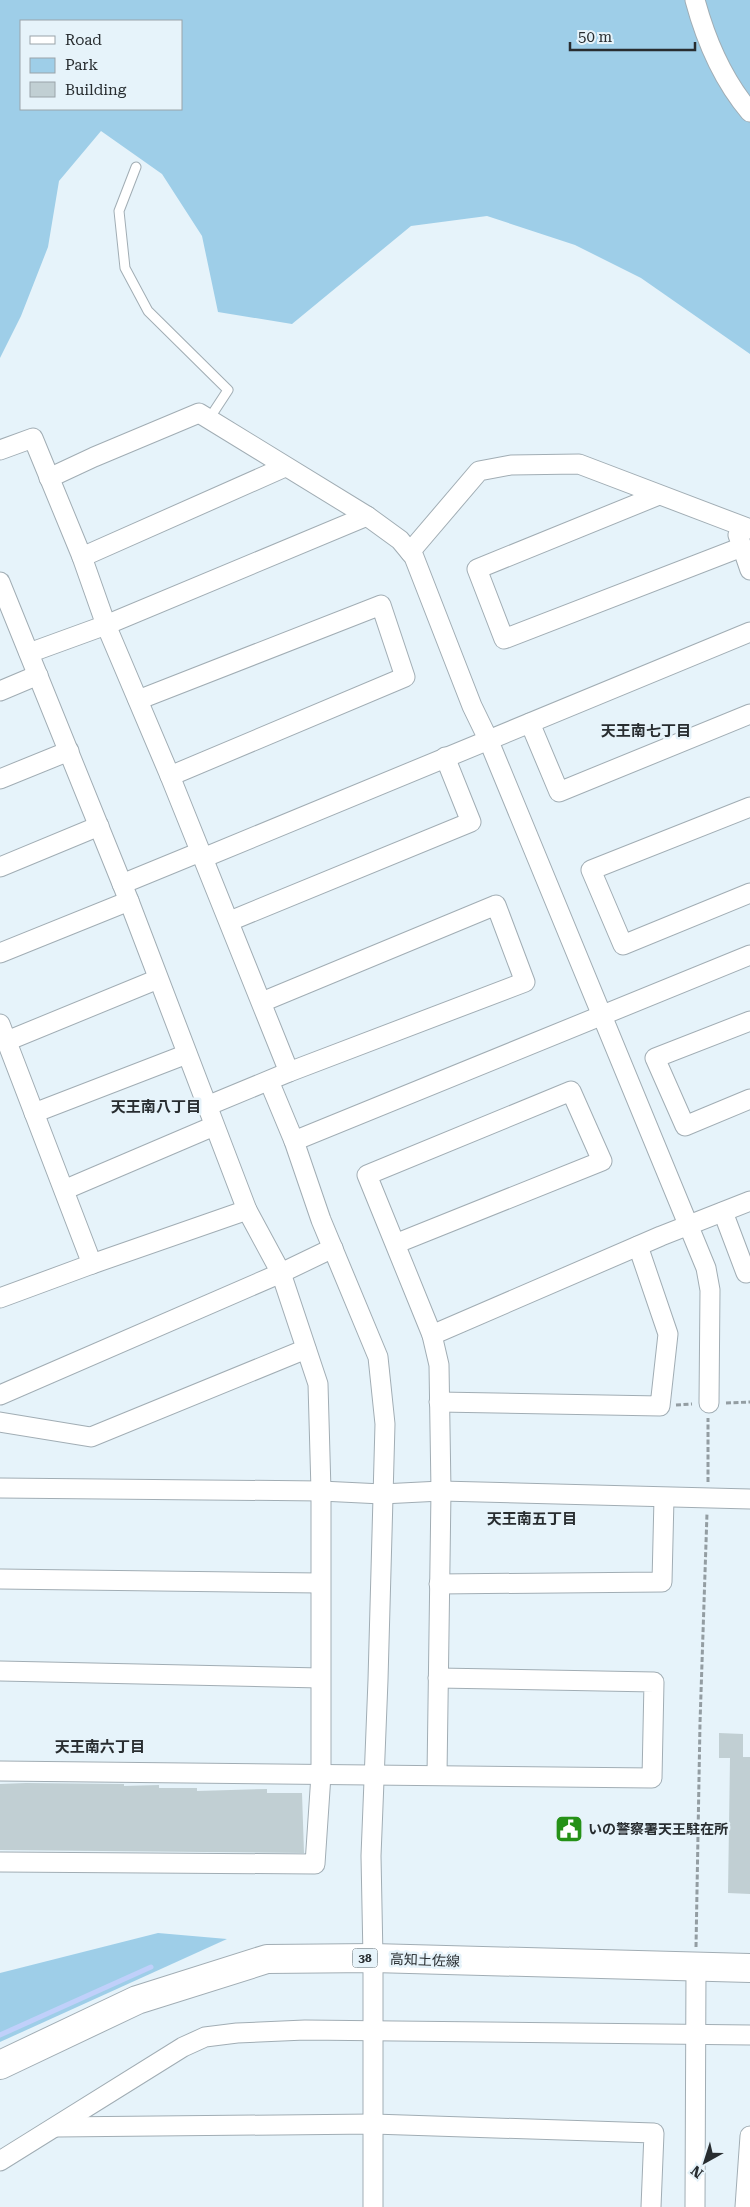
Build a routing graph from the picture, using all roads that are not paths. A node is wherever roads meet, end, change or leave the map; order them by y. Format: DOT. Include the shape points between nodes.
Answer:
graph roads {
  1 [pos="695,0"];
  2 [pos="750,112"];
  3 [pos="136,167"];
  4 [pos="209,419"];
  5 [pos="0,450"];
  6 [pos="286,467"];
  7 [pos="49,478"];
  8 [pos="659,495"];
  9 [pos="367,516"];
  10 [pos="742,526"];
  11 [pos="742,547"];
  12 [pos="410,552"];
  13 [pos="82,557"];
  14 [pos="750,570"];
  15 [pos="0,582"];
  16 [pos="4,604"];
  17 [pos="106,625"];
  18 [pos="750,632"];
  19 [pos="29,653"];
  20 [pos="38,676"];
  21 [pos="0,691"];
  22 [pos="138,700"];
  23 [pos="750,714"];
  24 [pos="530,723"];
  25 [pos="488,739"];
  26 [pos="69,751"];
  27 [pos="445,758"];
  28 [pos="170,776"];
  29 [pos="0,780"];
  30 [pos="750,807"];
  31 [pos="99,826"];
  32 [pos="202,855"];
  33 [pos="0,867"];
  34 [pos="122,884"];
  35 [pos="750,893"];
  36 [pos="129,901"];
  37 [pos="230,922"];
  38 [pos="0,953"];
  39 [pos="750,955"];
  40 [pos="158,979"];
  41 [pos="262,1002"];
  42 [pos="601,1016"];
  43 [pos="750,1020"];
  44 [pos="3,1032"];
  45 [pos="187,1054"];
  46 [pos="290,1072"];
  47 [pos="269,1081"];
  48 [pos="750,1099"];
  49 [pos="207,1106"];
  50 [pos="34,1113"];
  51 [pos="214,1126"];
  52 [pos="294,1142"];
  53 [pos="64,1190"];
  54 [pos="750,1201"];
  55 [pos="247,1210"];
  56 [pos="722,1212"];
  57 [pos="690,1226"];
  58 [pos="395,1244"];
  59 [pos="638,1246"];
  60 [pos="333,1248"];
  61 [pos="92,1264"];
  62 [pos="750,1272"];
  63 [pos="281,1273"];
  64 [pos="0,1298"];
  65 [pos="432,1335"];
  66 [pos="306,1349"];
  67 [pos="0,1395"];
  68 [pos="439,1402"];
  69 [pos="709,1403"];
  70 [pos="0,1422"];
  71 [pos="0,1488"];
  72 [pos="321,1491"];
  73 [pos="441,1491"];
  74 [pos="382,1494"];
  75 [pos="664,1498"];
  76 [pos="750,1499"];
  77 [pos="0,1579"];
  78 [pos="320,1583"];
  79 [pos="440,1584"];
  80 [pos="0,1671"];
  81 [pos="320,1678"];
  82 [pos="438,1678"];
  83 [pos="0,1771"];
  84 [pos="321,1775"];
  85 [pos="437,1775"];
  86 [pos="374,1776"];
  87 [pos="0,1862"];
  88 [pos="373,1958"];
  89 [pos="696,1968"];
  90 [pos="750,1968"];
  91 [pos="372,2032"];
  92 [pos="696,2034"];
  93 [pos="750,2035"];
  94 [pos="0,2065"];
  95 [pos="373,2124"];
  96 [pos="57,2127"];
  97 [pos="750,2136"];
  98 [pos="0,2161"];
  99 [pos="373,2207"];
  100 [pos="651,2207"];
  101 [pos="695,2207"];
  102 [pos="745,2207"];
  1 -- 2 [label="street" via="704,35 735,94"];
  3 -- 4 [label="lane" via="119,211 125,268 148,311 228,390"];
  4 -- 6 [label="street"];
  4 -- 7 [label="street" via="199,414"];
  5 -- 7 [label="street" via="33,438"];
  6 -- 9 [label="street"];
  6 -- 13 [label="street"];
  7 -- 13 [label="street"];
  8 -- 10 [label="street"];
  8 -- 11 [label="street" via="477,570 504,639"];
  8 -- 12 [label="street" via="579,464 511,465 479,471"];
  9 -- 12 [label="street" via="400,540"];
  9 -- 17 [label="street"];
  10 -- 11 [label="street"];
  11 -- 14 [label="street"];
  12 -- 25 [label="street"];
  13 -- 17 [label="street"];
  15 -- 16 [label="street"];
  16 -- 19 [label="street"];
  17 -- 19 [label="street"];
  17 -- 22 [label="street"];
  18 -- 24 [label="street"];
  19 -- 20 [label="street"];
  20 -- 21 [label="street"];
  20 -- 26 [label="street"];
  22 -- 28 [label="street"];
  22 -- 28 [label="street" via="381,605 405,677"];
  23 -- 24 [label="street" via="559,792"];
  24 -- 25 [label="street"];
  25 -- 27 [label="street"];
  25 -- 42 [label="street"];
  26 -- 29 [label="street"];
  26 -- 31 [label="street"];
  27 -- 32 [label="street"];
  27 -- 37 [label="street" via="471,822"];
  28 -- 32 [label="street"];
  30 -- 35 [label="street" via="591,870 623,945"];
  31 -- 33 [label="street"];
  31 -- 34 [label="street"];
  32 -- 34 [label="street"];
  32 -- 37 [label="street"];
  34 -- 36 [label="street"];
  36 -- 38 [label="street"];
  36 -- 40 [label="street"];
  37 -- 41 [label="street"];
  39 -- 42 [label="street"];
  40 -- 44 [label="street"];
  40 -- 45 [label="street"];
  41 -- 46 [label="street"];
  41 -- 46 [label="street" via="496,905 525,982"];
  42 -- 52 [label="street"];
  42 -- 57 [label="street"];
  43 -- 48 [label="street" via="655,1058 685,1126"];
  44 -- 50 [label="street"];
  45 -- 49 [label="street"];
  45 -- 50 [label="street"];
  46 -- 47 [label="street"];
  47 -- 49 [label="street"];
  47 -- 52 [label="street"];
  49 -- 51 [label="street"];
  50 -- 53 [label="street"];
  51 -- 53 [label="street"];
  51 -- 55 [label="street"];
  52 -- 60 [label="street"];
  53 -- 61 [label="street"];
  54 -- 56 [label="street"];
  55 -- 61 [label="street"];
  55 -- 63 [label="street"];
  56 -- 57 [label="street"];
  56 -- 62 [label="street" via="746,1273"];
  57 -- 59 [label="street"];
  57 -- 69 [label="street" via="706,1268 710,1290"];
  58 -- 58 [label="street" via="602,1161 572,1091 367,1176"];
  58 -- 65 [label="street"];
  59 -- 65 [label="street"];
  59 -- 68 [label="street" via="668,1334 660,1406"];
  60 -- 63 [label="street"];
  60 -- 74 [label="street" via="378,1357 385,1424"];
  61 -- 64 [label="street"];
  63 -- 66 [label="street"];
  63 -- 67 [label="street"];
  65 -- 68 [label="street" via="439,1364"];
  66 -- 70 [label="street" via="91,1437"];
  66 -- 72 [label="street" via="318,1384"];
  68 -- 73 [label="street"];
  71 -- 72 [label="street"];
  72 -- 74 [label="street"];
  72 -- 78 [label="street"];
  73 -- 74 [label="street"];
  73 -- 75 [label="street"];
  73 -- 79 [label="street"];
  74 -- 86 [label="street"];
  75 -- 76 [label="street"];
  75 -- 79 [label="street" via="662,1582"];
  77 -- 78 [label="street"];
  78 -- 81 [label="street"];
  79 -- 82 [label="street"];
  80 -- 81 [label="street"];
  81 -- 84 [label="street"];
  82 -- 85 [label="street"];
  82 -- 85 [label="street" via="654,1682 654,1692 652,1778"];
  83 -- 84 [label="street"];
  84 -- 86 [label="street"];
  84 -- 87 [label="street" via="315,1864"];
  85 -- 86 [label="street"];
  86 -- 88 [label="street" via="370,1856"];
  88 -- 89 [label="main road, 高知土佐線 / 38"];
  88 -- 91 [label="street"];
  88 -- 94 [label="main road, 高知土佐線 / 38" via="267,1959 137,2000"];
  89 -- 90 [label="main road, 高知土佐線 / 38"];
  89 -- 92 [label="street"];
  91 -- 92 [label="street"];
  91 -- 95 [label="street"];
  91 -- 96 [label="street" via="306,2030 205,2037 183,2047"];
  92 -- 93 [label="street"];
  92 -- 101 [label="street"];
  95 -- 96 [label="street"];
  95 -- 99 [label="street"];
  95 -- 100 [label="street" via="654,2133"];
  96 -- 98 [label="street"];
  97 -- 102 [label="street"];
}
